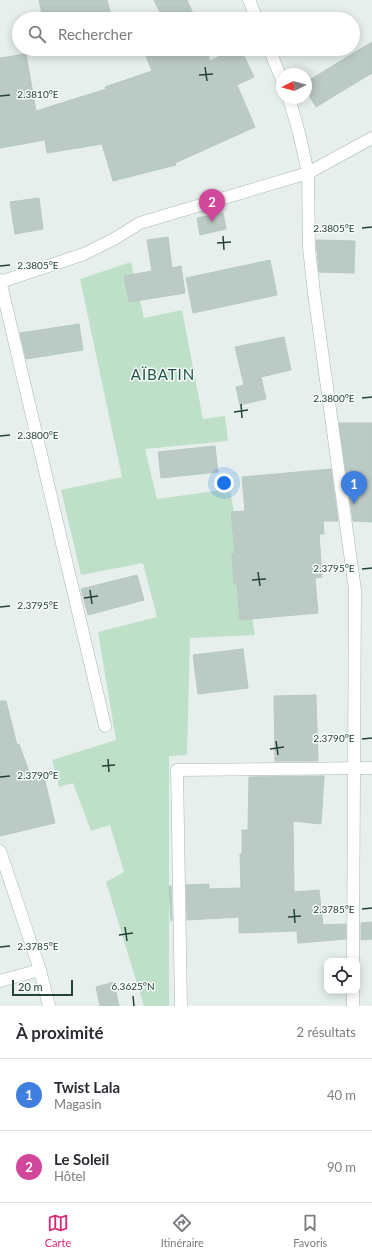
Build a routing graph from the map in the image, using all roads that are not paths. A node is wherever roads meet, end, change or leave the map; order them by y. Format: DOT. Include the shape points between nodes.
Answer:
graph roads {
  1 [pos="249,0"];
  2 [pos="254,12"];
  3 [pos="272,56"];
  4 [pos="277,68"];
  5 [pos="291,104"];
  6 [pos="372,138"];
  7 [pos="308,173"];
  8 [pos="0,281"];
  9 [pos="105,726"];
  10 [pos="354,768"];
  11 [pos="372,768"];
  12 [pos="0,851"];
  13 [pos="353,958"];
  14 [pos="40,970"];
  15 [pos="0,980"];
  16 [pos="353,994"];
  17 [pos="49,1006"];
  18 [pos="182,1006"];
  19 [pos="353,1006"];
  1 -- 2 [label="street"];
  3 -- 4 [label="street"];
  5 -- 7 [label="street"];
  6 -- 7 [label="street"];
  7 -- 8 [label="street" via="140,223 84,254"];
  7 -- 10 [label="street" via="309,248 355,590"];
  8 -- 9 [label="street"];
  10 -- 11 [label="street"];
  10 -- 13 [label="street"];
  10 -- 18 [label="street" via="177,770"];
  12 -- 14 [label="street"];
  14 -- 15 [label="street"];
  14 -- 17 [label="street"];
  16 -- 19 [label="street"];
}
